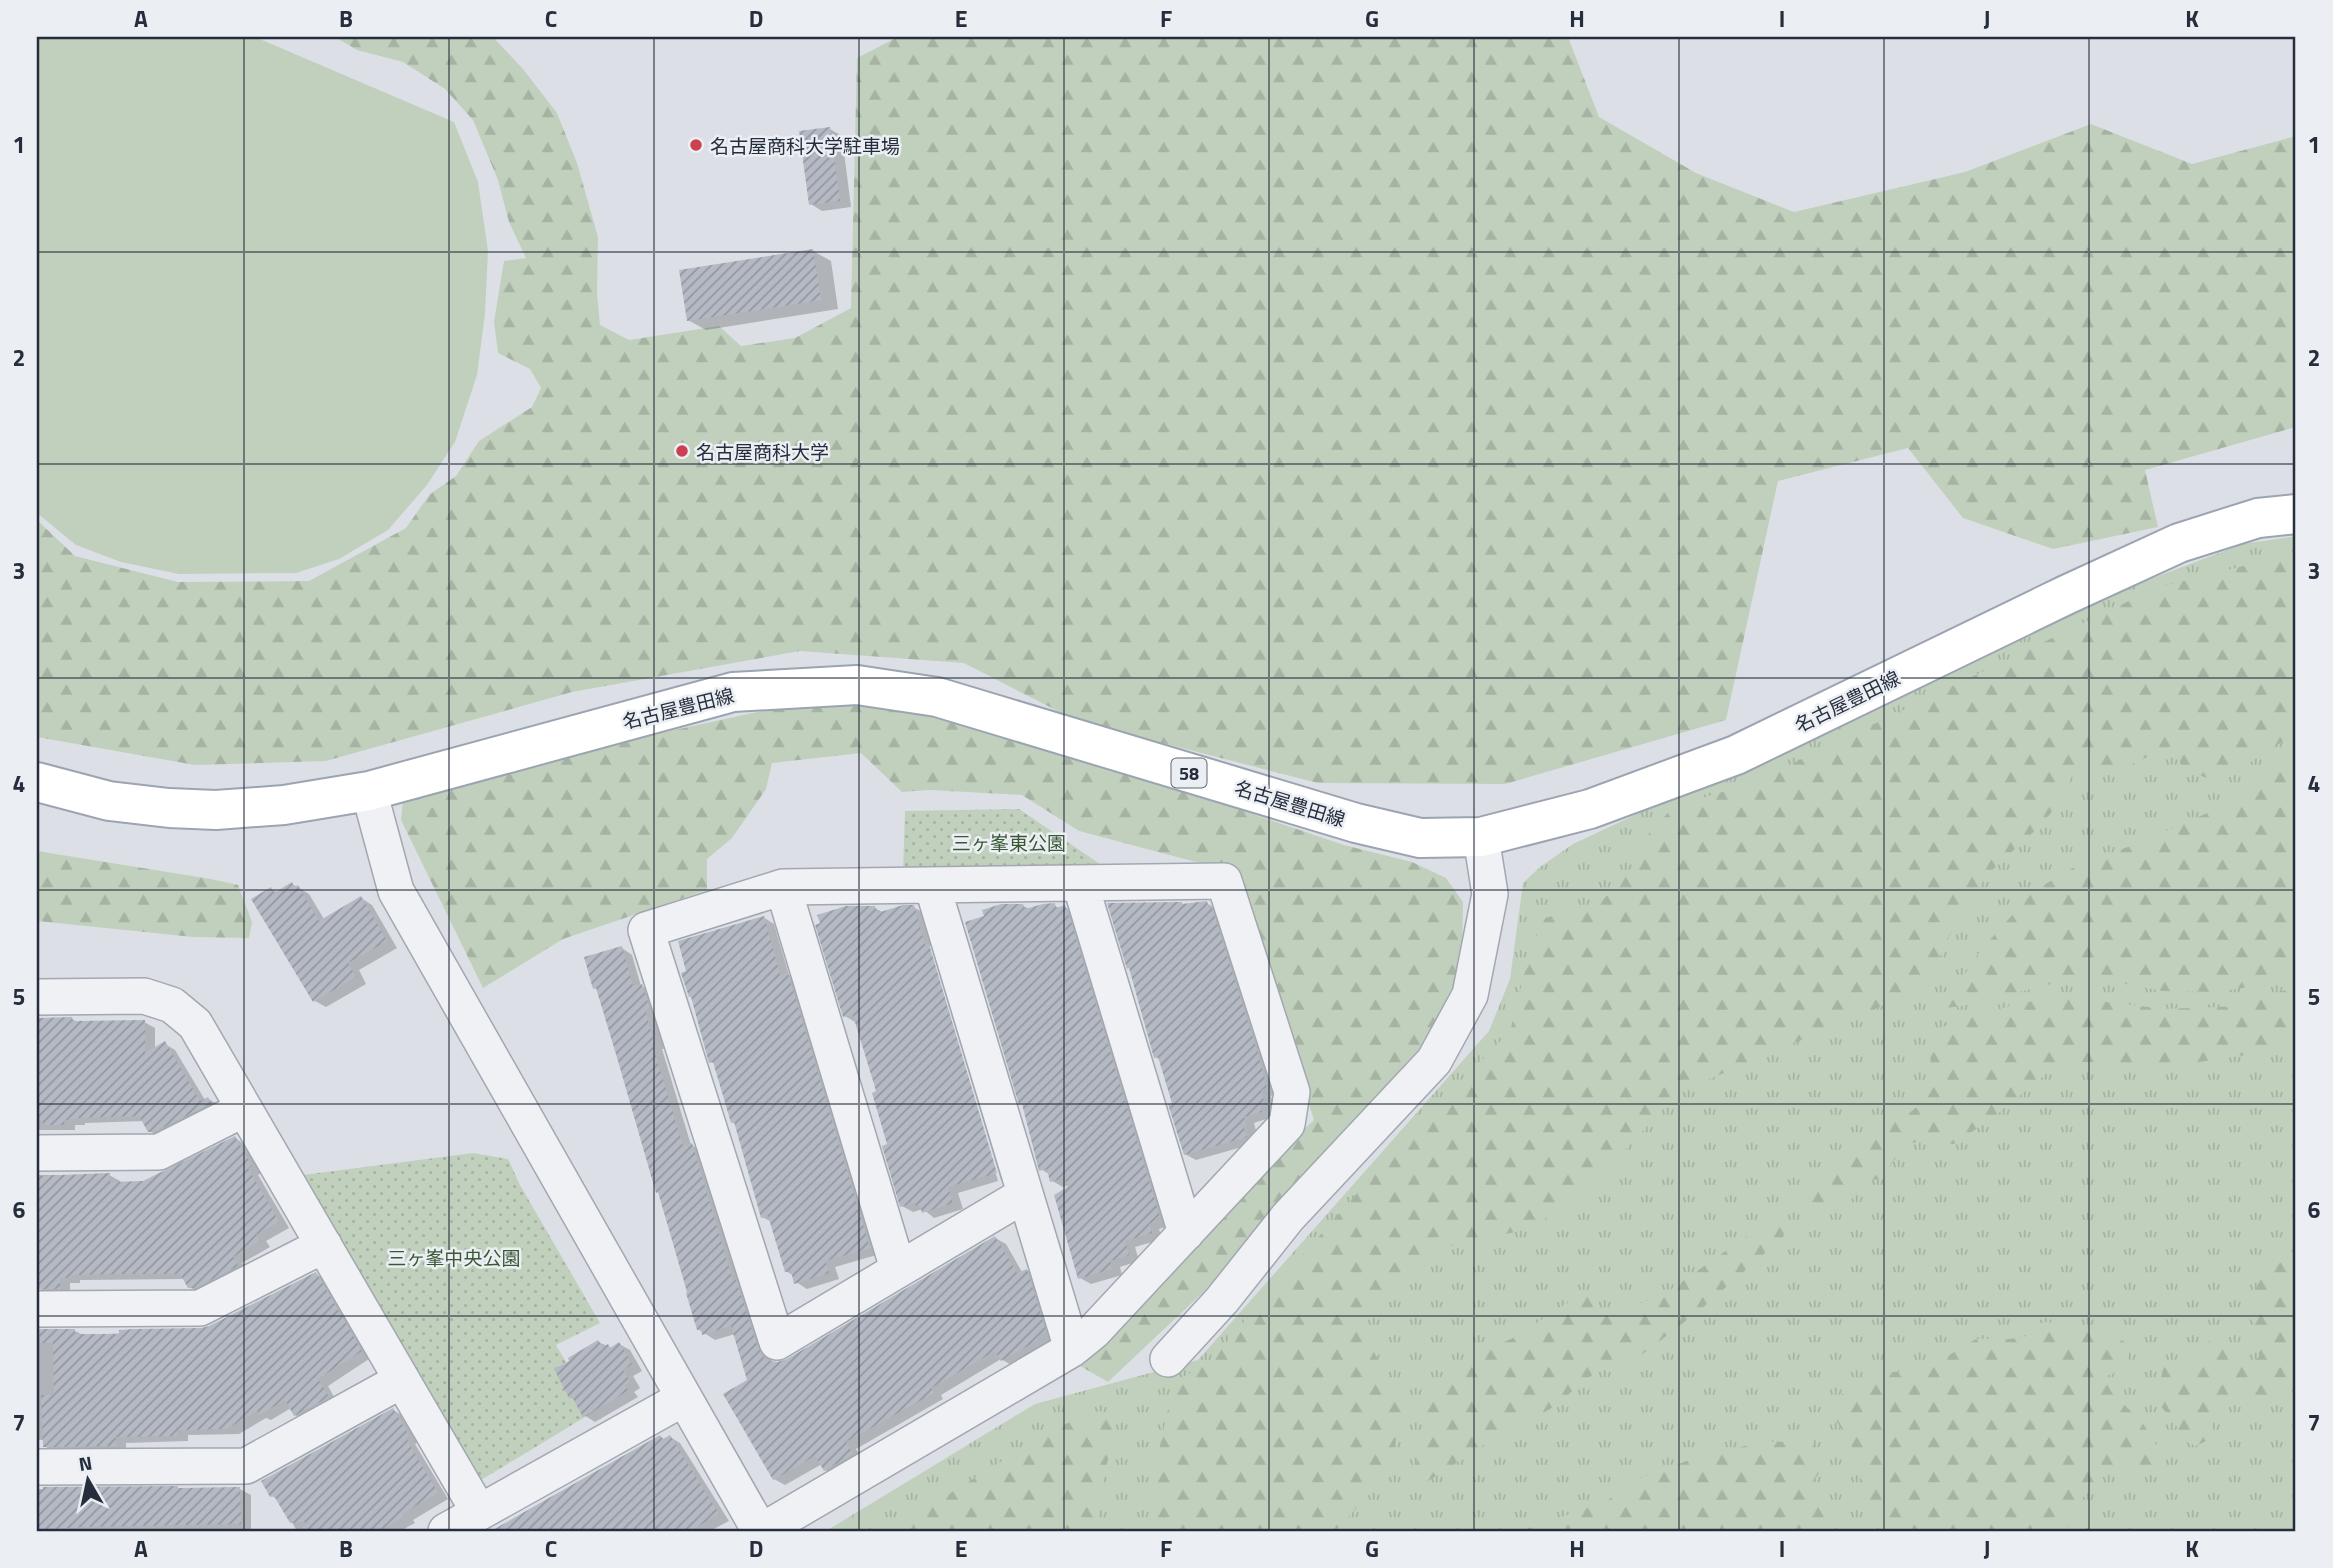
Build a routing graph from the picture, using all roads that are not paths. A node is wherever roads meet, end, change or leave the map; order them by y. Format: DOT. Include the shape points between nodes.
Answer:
graph roads {
  1 [pos="2296,514"];
  2 [pos="37,782"];
  3 [pos="369,791"];
  4 [pos="1482,837"];
  5 [pos="1080,883"];
  6 [pos="932,885"];
  7 [pos="782,887"];
  8 [pos="37,997"];
  9 [pos="244,1109"];
  10 [pos="37,1153"];
  11 [pos="1024,1195"];
  12 [pos="1186,1233"];
  13 [pos="324,1245"];
  14 [pos="898,1269"];
  15 [pos="37,1309"];
  16 [pos="1072,1349"];
  17 [pos="1168,1359"];
  18 [pos="402,1380"];
  19 [pos="684,1398"];
  20 [pos="37,1467"];
  21 [pos="479,1512"];
  22 [pos="446,1531"];
  23 [pos="761,1531"];
  1 -- 4 [label="main road, 名古屋豊田線 / 58" via="2258,517 2179,543 1735,755 1590,809"];
  2 -- 3 [label="main road, 名古屋豊田線 / 58" via="109,801 216,810 284,806"];
  3 -- 4 [label="main road, 名古屋豊田線 / 58" via="733,692 857,685 937,697 1369,826 1420,838"];
  3 -- 19 [label="street" via="396,891"];
  4 -- 17 [label="street" via="1490,894 1470,995 1434,1061 1288,1217"];
  5 -- 6 [label="street"];
  5 -- 12 [label="street"];
  5 -- 12 [label="street" via="1224,881 1292,1092 1287,1124"];
  6 -- 7 [label="street"];
  6 -- 11 [label="street"];
  7 -- 14 [label="street"];
  7 -- 14 [label="street" via="646,930 776,1342"];
  8 -- 9 [label="street" via="144,996 172,1005 195,1024"];
  9 -- 10 [label="street" via="159,1152"];
  9 -- 13 [label="street"];
  11 -- 14 [label="street"];
  11 -- 16 [label="street"];
  12 -- 16 [label="street"];
  13 -- 15 [label="street" via="200,1308"];
  13 -- 18 [label="street"];
  16 -- 23 [label="street"];
  18 -- 20 [label="street" via="246,1466"];
  18 -- 21 [label="street"];
  19 -- 21 [label="street"];
  19 -- 23 [label="street"];
  21 -- 22 [label="street"];
}
